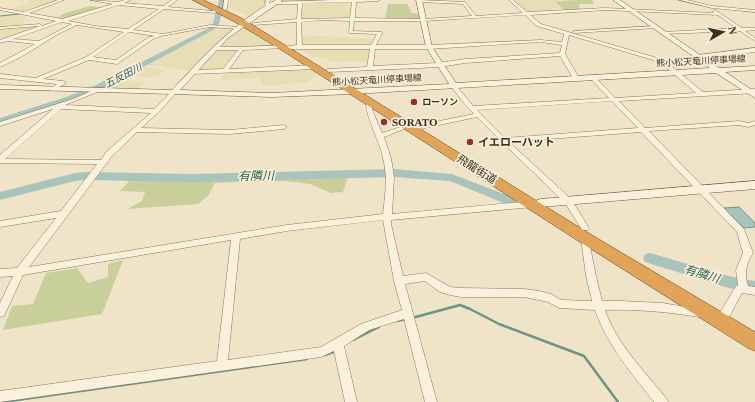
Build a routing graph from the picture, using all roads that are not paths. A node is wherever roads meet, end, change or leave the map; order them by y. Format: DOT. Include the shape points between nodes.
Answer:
graph roads {
  1 [pos="62,0"];
  2 [pos="92,0"];
  3 [pos="129,0"];
  4 [pos="175,0"];
  5 [pos="197,0"];
  6 [pos="206,0"];
  7 [pos="280,0"];
  8 [pos="378,0"];
  9 [pos="420,0"];
  10 [pos="511,0"];
  11 [pos="616,0"];
  12 [pos="682,0"];
  13 [pos="698,0"];
  14 [pos="354,1"];
  15 [pos="270,3"];
  16 [pos="300,3"];
  17 [pos="120,4"];
  18 [pos="707,6"];
  19 [pos="221,7"];
  20 [pos="163,8"];
  21 [pos="0,9"];
  22 [pos="629,9"];
  23 [pos="755,11"];
  24 [pos="22,14"];
  25 [pos="527,14"];
  26 [pos="718,14"];
  27 [pos="475,17"];
  28 [pos="352,19"];
  29 [pos="424,20"];
  30 [pos="60,21"];
  31 [pos="299,21"];
  32 [pos="51,24"];
  33 [pos="76,24"];
  34 [pos="246,24"];
  35 [pos="654,27"];
  36 [pos="0,28"];
  37 [pos="755,29"];
  38 [pos="740,30"];
  39 [pos="127,32"];
  40 [pos="567,33"];
  41 [pos="663,33"];
  42 [pos="163,35"];
  43 [pos="7,39"];
  44 [pos="755,40"];
  45 [pos="0,42"];
  46 [pos="40,43"];
  47 [pos="564,44"];
  48 [pos="291,47"];
  49 [pos="373,47"];
  50 [pos="429,47"];
  51 [pos="216,48"];
  52 [pos="242,49"];
  53 [pos="755,50"];
  54 [pos="562,54"];
  55 [pos="698,57"];
  56 [pos="88,58"];
  57 [pos="440,64"];
  58 [pos="0,65"];
  59 [pos="370,68"];
  60 [pos="322,69"];
  61 [pos="753,69"];
  62 [pos="717,70"];
  63 [pos="224,71"];
  64 [pos="193,72"];
  65 [pos="676,72"];
  66 [pos="0,76"];
  67 [pos="592,77"];
  68 [pos="576,78"];
  69 [pos="38,79"];
  70 [pos="454,86"];
  71 [pos="0,87"];
  72 [pos="53,89"];
  73 [pos="96,90"];
  74 [pos="173,93"];
  75 [pos="753,93"];
  76 [pos="700,94"];
  77 [pos="361,95"];
  78 [pos="614,99"];
  79 [pos="59,106"];
  80 [pos="473,108"];
  81 [pos="157,110"];
  82 [pos="479,115"];
  83 [pos="0,124"];
  84 [pos="755,124"];
  85 [pos="414,126"];
  86 [pos="284,127"];
  87 [pos="136,130"];
  88 [pos="644,130"];
  89 [pos="380,136"];
  90 [pos="503,140"];
  91 [pos="0,160"];
  92 [pos="103,162"];
  93 [pos="755,185"];
  94 [pos="701,189"];
  95 [pos="568,201"];
  96 [pos="537,203"];
  97 [pos="64,214"];
  98 [pos="387,217"];
  99 [pos="0,224"];
  100 [pos="585,233"];
  101 [pos="236,237"];
  102 [pos="20,272"];
  103 [pos="0,273"];
  104 [pos="399,281"];
  105 [pos="742,285"];
  106 [pos="755,291"];
  107 [pos="599,306"];
  108 [pos="0,314"];
  109 [pos="710,314"];
  110 [pos="725,314"];
  111 [pos="409,317"];
  112 [pos="755,331"];
  113 [pos="755,342"];
  114 [pos="339,348"];
  115 [pos="222,366"];
  116 [pos="0,397"];
  117 [pos="351,402"];
  118 [pos="431,402"];
  119 [pos="662,402"];
  1 -- 24 [label="street"];
  2 -- 17 [label="street"];
  3 -- 17 [label="street"];
  4 -- 20 [label="street"];
  5 -- 19 [label="highway, 飛龍街道"];
  6 -- 19 [label="highway, 飛龍街道"];
  7 -- 15 [label="street"];
  8 -- 14 [label="street"];
  9 -- 27 [label="street" via="464,3"];
  9 -- 29 [label="street"];
  10 -- 25 [label="street"];
  11 -- 22 [label="street"];
  12 -- 18 [label="street"];
  13 -- 18 [label="street"];
  14 -- 16 [label="street"];
  14 -- 28 [label="street"];
  15 -- 16 [label="street"];
  15 -- 34 [label="street"];
  16 -- 31 [label="street"];
  17 -- 20 [label="street"];
  17 -- 30 [label="street"];
  18 -- 23 [label="street"];
  18 -- 26 [label="street"];
  19 -- 20 [label="street" via="215,12"];
  19 -- 34 [label="highway, 飛龍街道"];
  20 -- 39 [label="street"];
  21 -- 24 [label="street"];
  22 -- 25 [label="street"];
  22 -- 26 [label="street"];
  22 -- 35 [label="street"];
  24 -- 30 [label="street"];
  25 -- 27 [label="street"];
  25 -- 40 [label="street" via="539,25"];
  26 -- 38 [label="street"];
  27 -- 29 [label="street"];
  28 -- 29 [label="street"];
  28 -- 31 [label="street"];
  28 -- 49 [label="street" via="351,32 380,33"];
  29 -- 50 [label="street"];
  30 -- 32 [label="street"];
  30 -- 33 [label="street"];
  31 -- 34 [label="street"];
  31 -- 48 [label="street"];
  32 -- 36 [label="street"];
  32 -- 43 [label="street"];
  33 -- 39 [label="street"];
  33 -- 46 [label="street" via="60,30"];
  34 -- 42 [label="street" via="212,26"];
  34 -- 48 [label="highway, 飛龍街道"];
  34 -- 51 [label="street"];
  35 -- 40 [label="street"];
  35 -- 41 [label="street"];
  37 -- 38 [label="street"];
  38 -- 41 [label="street"];
  38 -- 44 [label="street"];
  39 -- 42 [label="street"];
  39 -- 56 [label="street"];
  40 -- 47 [label="street"];
  40 -- 65 [label="street" via="662,61"];
  41 -- 55 [label="street"];
  42 -- 56 [label="street" via="151,38 117,62"];
  43 -- 45 [label="street"];
  43 -- 46 [label="street"];
  46 -- 58 [label="street"];
  47 -- 50 [label="street" via="541,41"];
  47 -- 54 [label="street"];
  48 -- 49 [label="street"];
  48 -- 52 [label="street"];
  48 -- 60 [label="highway, 飛龍街道"];
  49 -- 50 [label="street"];
  49 -- 59 [label="street"];
  50 -- 57 [label="street"];
  51 -- 52 [label="street"];
  51 -- 64 [label="street"];
  52 -- 63 [label="street"];
  53 -- 55 [label="street"];
  54 -- 57 [label="street"];
  54 -- 68 [label="street"];
  55 -- 62 [label="street"];
  56 -- 69 [label="street"];
  57 -- 59 [label="street"];
  57 -- 70 [label="street"];
  59 -- 60 [label="street"];
  60 -- 63 [label="street"];
  60 -- 77 [label="highway, 飛龍街道"];
  61 -- 62 [label="street, 熊小松天竜川停車場線"];
  62 -- 65 [label="street, 熊小松天竜川停車場線"];
  62 -- 75 [label="street"];
  63 -- 64 [label="street"];
  64 -- 74 [label="street"];
  65 -- 67 [label="street, 熊小松天竜川停車場線"];
  65 -- 76 [label="street"];
  66 -- 69 [label="street"];
  67 -- 68 [label="street, 熊小松天竜川停車場線"];
  67 -- 78 [label="street"];
  68 -- 70 [label="street, 熊小松天竜川停車場線"];
  69 -- 72 [label="street" via="62,83"];
  70 -- 77 [label="street, 熊小松天竜川停車場線"];
  70 -- 80 [label="street"];
  71 -- 72 [label="street, 熊小松天竜川停車場線"];
  72 -- 73 [label="street, 熊小松天竜川停車場線"];
  73 -- 74 [label="street, 熊小松天竜川停車場線"];
  73 -- 79 [label="street"];
  74 -- 77 [label="street, 熊小松天竜川停車場線"];
  74 -- 81 [label="street"];
  75 -- 76 [label="street"];
  76 -- 78 [label="street"];
  77 -- 85 [label="highway, 飛龍街道"];
  77 -- 89 [label="street"];
  78 -- 80 [label="street"];
  78 -- 88 [label="street"];
  79 -- 81 [label="street"];
  79 -- 83 [label="street"];
  79 -- 91 [label="street"];
  80 -- 82 [label="street"];
  81 -- 87 [label="street"];
  82 -- 85 [label="street"];
  82 -- 90 [label="street"];
  84 -- 88 [label="street"];
  85 -- 89 [label="street"];
  85 -- 96 [label="highway, 飛龍街道"];
  86 -- 87 [label="street" via="230,132"];
  87 -- 92 [label="street"];
  88 -- 90 [label="street"];
  88 -- 94 [label="street"];
  89 -- 98 [label="street" via="385,148 389,173"];
  90 -- 95 [label="street"];
  91 -- 92 [label="street"];
  92 -- 97 [label="street"];
  93 -- 94 [label="street"];
  94 -- 95 [label="street"];
  94 -- 105 [label="street" via="741,230 748,253 741,266"];
  95 -- 96 [label="street"];
  95 -- 100 [label="street"];
  96 -- 98 [label="street"];
  96 -- 100 [label="highway, 飛龍街道"];
  97 -- 99 [label="street"];
  97 -- 102 [label="street"];
  98 -- 101 [label="street" via="295,227"];
  98 -- 104 [label="street"];
  100 -- 107 [label="street" via="589,271"];
  100 -- 109 [label="highway, 飛龍街道"];
  100 -- 110 [label="highway, 飛龍街道"];
  101 -- 102 [label="street"];
  101 -- 115 [label="street"];
  102 -- 103 [label="street"];
  102 -- 108 [label="street"];
  104 -- 107 [label="street" via="426,277 450,292 526,294 547,296 559,304"];
  104 -- 111 [label="street"];
  105 -- 106 [label="street"];
  105 -- 110 [label="street"];
  107 -- 109 [label="street" via="662,307"];
  107 -- 119 [label="street" via="612,337"];
  109 -- 113 [label="highway, 飛龍街道"];
  110 -- 112 [label="highway, 飛龍街道"];
  111 -- 114 [label="street" via="382,320 365,327"];
  111 -- 118 [label="street"];
  114 -- 115 [label="street"];
  114 -- 117 [label="street"];
  115 -- 116 [label="street"];
}
